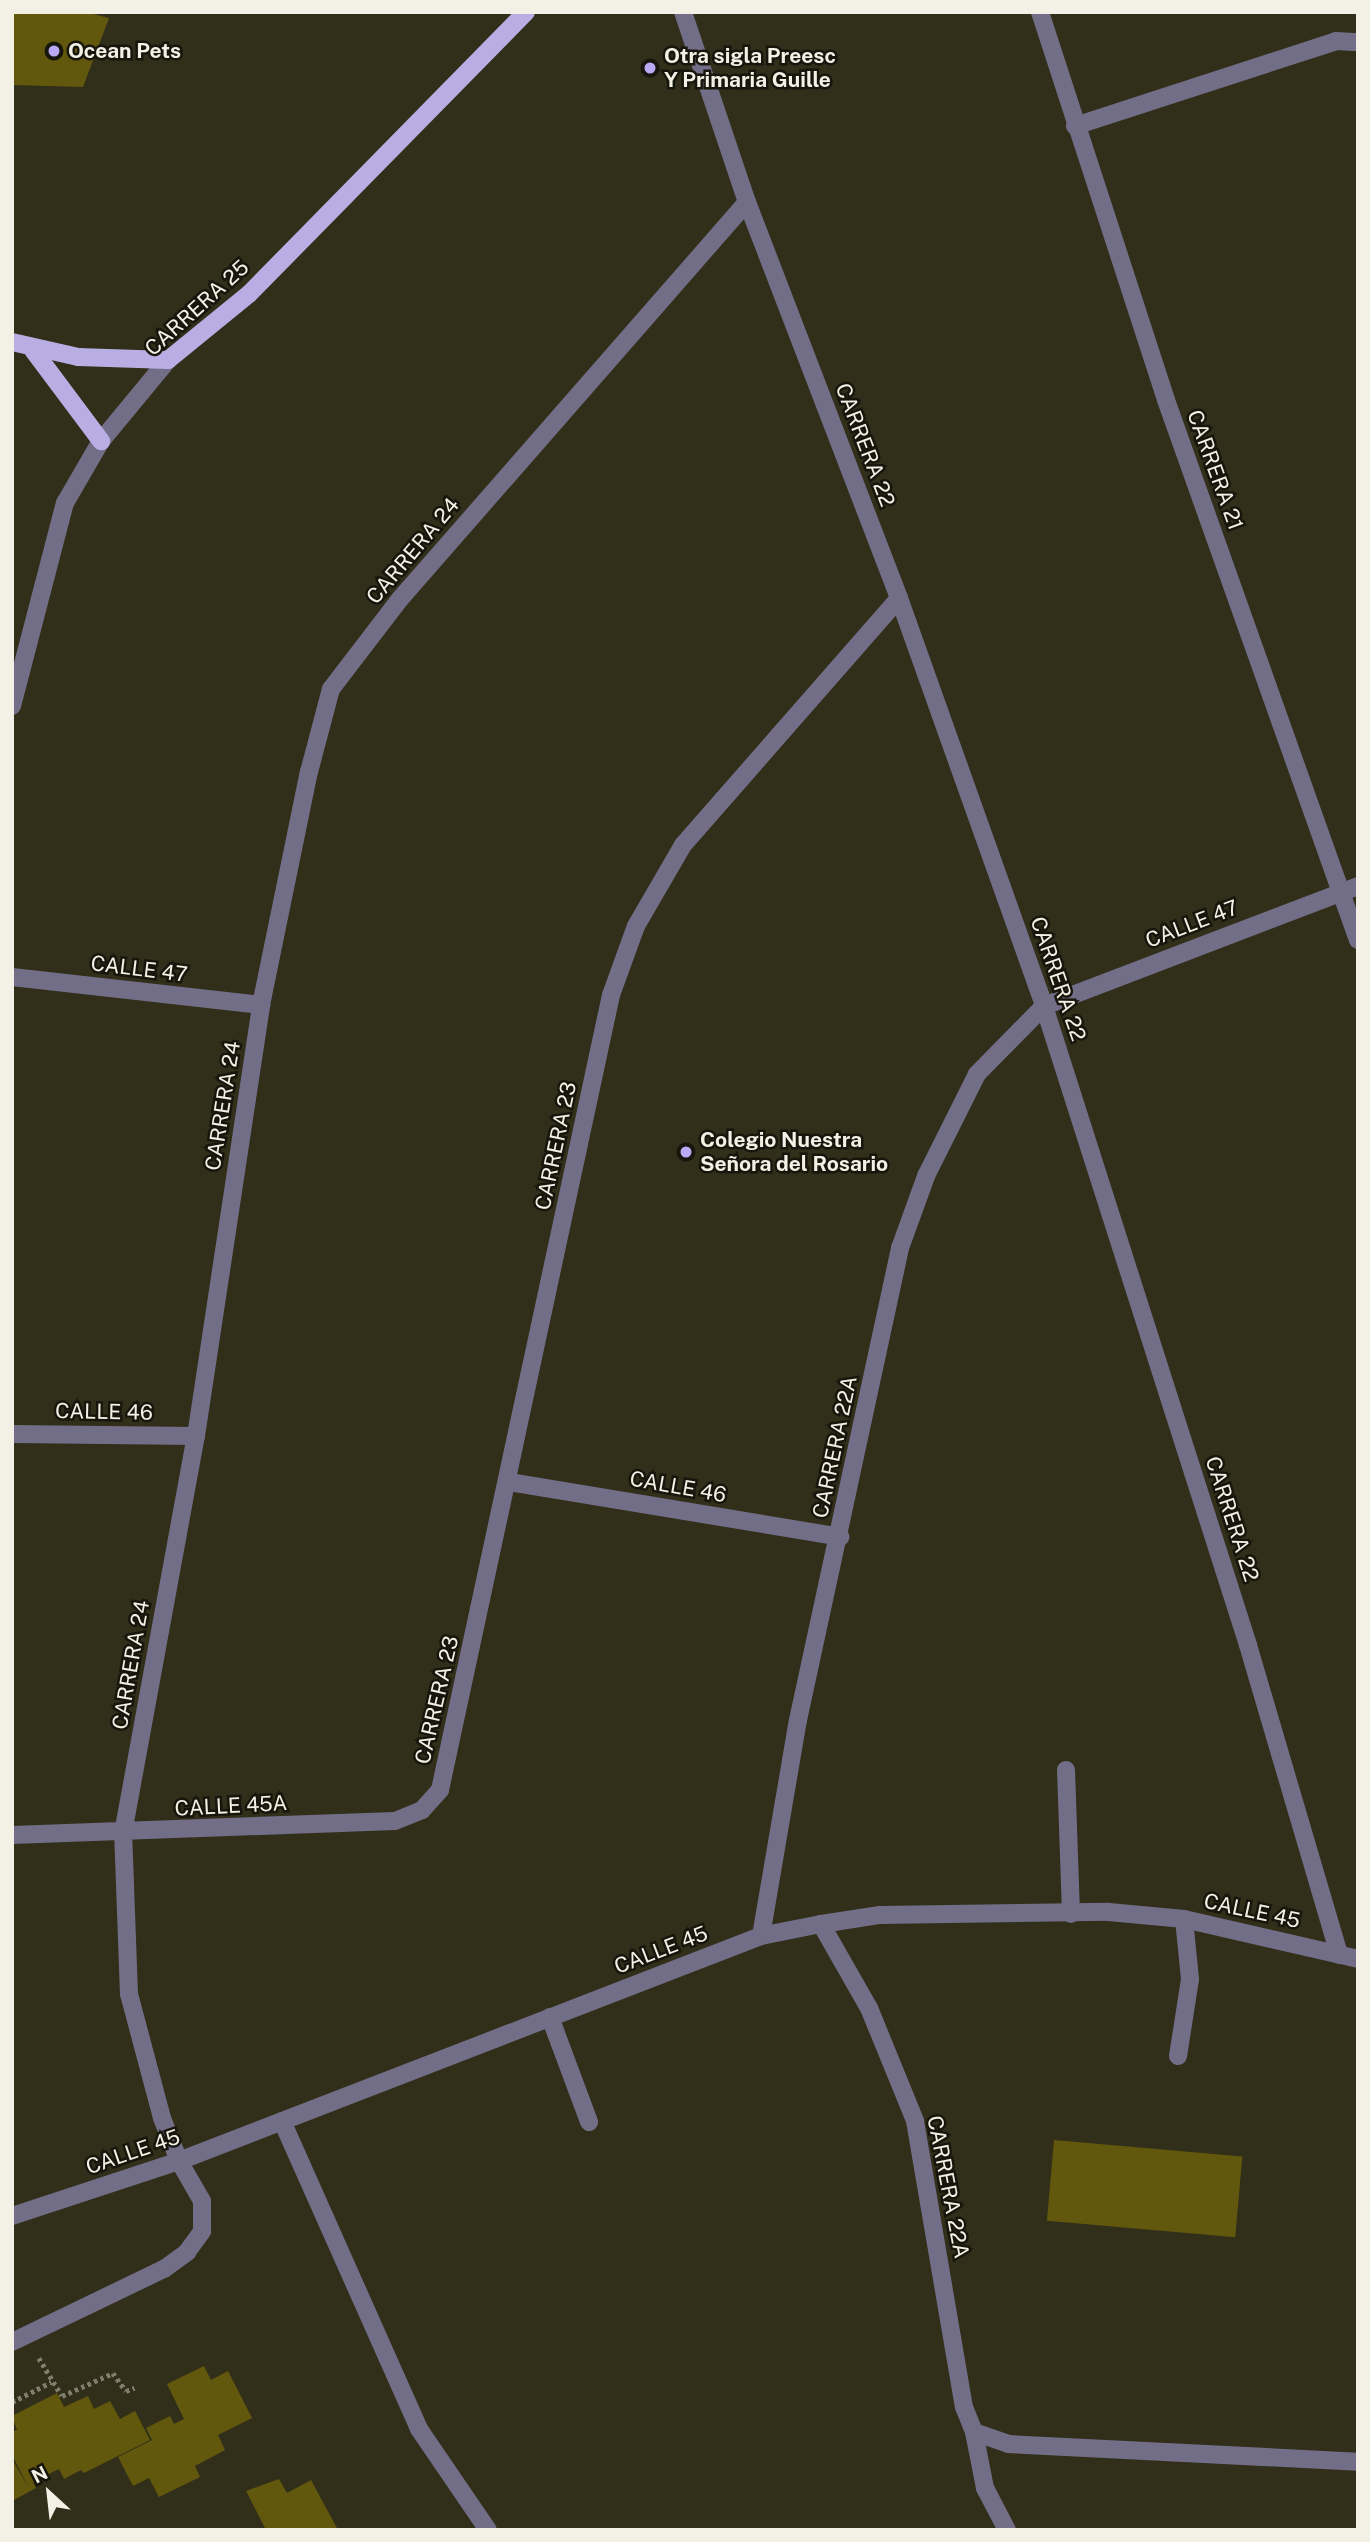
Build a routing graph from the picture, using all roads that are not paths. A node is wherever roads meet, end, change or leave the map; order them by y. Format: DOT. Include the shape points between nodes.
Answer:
graph roads {
  1 [pos="526,12"];
  2 [pos="670,12"];
  3 [pos="682,12"];
  4 [pos="1040,12"];
  5 [pos="687,33"];
  6 [pos="1358,42"];
  7 [pos="1075,126"];
  8 [pos="747,202"];
  9 [pos="12,342"];
  10 [pos="33,350"];
  11 [pos="168,360"];
  12 [pos="101,442"];
  13 [pos="899,598"];
  14 [pos="12,706"];
  15 [pos="1350,888"];
  16 [pos="1358,940"];
  17 [pos="12,977"];
  18 [pos="261,1005"];
  19 [pos="1044,1006"];
  20 [pos="12,1434"];
  21 [pos="196,1436"];
  22 [pos="509,1482"];
  23 [pos="840,1537"];
  24 [pos="1066,1770"];
  25 [pos="440,1790"];
  26 [pos="123,1833"];
  27 [pos="12,1835"];
  28 [pos="1071,1913"];
  29 [pos="1184,1919"];
  30 [pos="821,1924"];
  31 [pos="761,1936"];
  32 [pos="1339,1955"];
  33 [pos="1358,1959"];
  34 [pos="550,2017"];
  35 [pos="1178,2056"];
  36 [pos="282,2122"];
  37 [pos="589,2122"];
  38 [pos="179,2161"];
  39 [pos="12,2216"];
  40 [pos="12,2342"];
  41 [pos="974,2432"];
  42 [pos="1358,2462"];
  43 [pos="488,2530"];
  44 [pos="1007,2530"];
  1 -- 11 [label="main road, CARRERA 25" via="249,294"];
  2 -- 5 [label="street, CARRERA 22"];
  3 -- 5 [label="street, CARRERA 22"];
  4 -- 7 [label="street, CARRERA 21"];
  5 -- 8 [label="street, CARRERA 22"];
  6 -- 7 [label="street" via="1336,41"];
  7 -- 15 [label="street, CARRERA 21" via="1166,400"];
  8 -- 13 [label="street, CARRERA 22"];
  8 -- 18 [label="street, CARRERA 24" via="400,598 331,690 309,772"];
  9 -- 10 [label="main road"];
  10 -- 11 [label="main road" via="112,360"];
  10 -- 12 [label="main road"];
  11 -- 12 [label="street, CARRERA 25"];
  12 -- 14 [label="street, CARRERA 25" via="65,503"];
  13 -- 19 [label="street, CARRERA 22"];
  13 -- 22 [label="street, CARRERA 23" via="683,845 636,926 611,995"];
  15 -- 16 [label="street, CARRERA 21"];
  15 -- 19 [label="street, CALLE 47"];
  17 -- 18 [label="street, CALLE 47"];
  18 -- 21 [label="street, CARRERA 24"];
  19 -- 23 [label="street, CARRERA 22A" via="977,1074 926,1176 900,1248"];
  19 -- 32 [label="street, CARRERA 22" via="1248,1645"];
  20 -- 21 [label="street, CALLE 46"];
  21 -- 26 [label="street, CARRERA 24"];
  22 -- 23 [label="street, CALLE 46"];
  22 -- 25 [label="street, CARRERA 23"];
  23 -- 31 [label="street, CARRERA 22A" via="798,1720"];
  24 -- 28 [label="street"];
  25 -- 26 [label="street, CALLE 45A" via="422,1810 395,1821"];
  26 -- 27 [label="street, CALLE 45A"];
  26 -- 38 [label="street, CARRERA 24" via="129,1994 162,2118"];
  28 -- 29 [label="street, CALLE 45"];
  28 -- 30 [label="street, CALLE 45" via="880,1915"];
  29 -- 32 [label="street, CALLE 45"];
  29 -- 35 [label="street" via="1190,1979"];
  30 -- 31 [label="street, CALLE 45"];
  30 -- 41 [label="street, CARRERA 22A" via="869,2008 915,2121 964,2407"];
  31 -- 34 [label="street, CALLE 45"];
  32 -- 33 [label="street, CALLE 45"];
  34 -- 36 [label="street, CALLE 45"];
  34 -- 37 [label="street"];
  36 -- 38 [label="street, CALLE 45"];
  36 -- 43 [label="street" via="419,2428"];
  38 -- 39 [label="street, CALLE 45"];
  38 -- 40 [label="street, CARRERA 24" via="202,2201 202,2231 187,2252 164,2269"];
  41 -- 42 [label="street" via="1008,2444"];
  41 -- 44 [label="street, CARRERA 22A" via="985,2488"];
}
